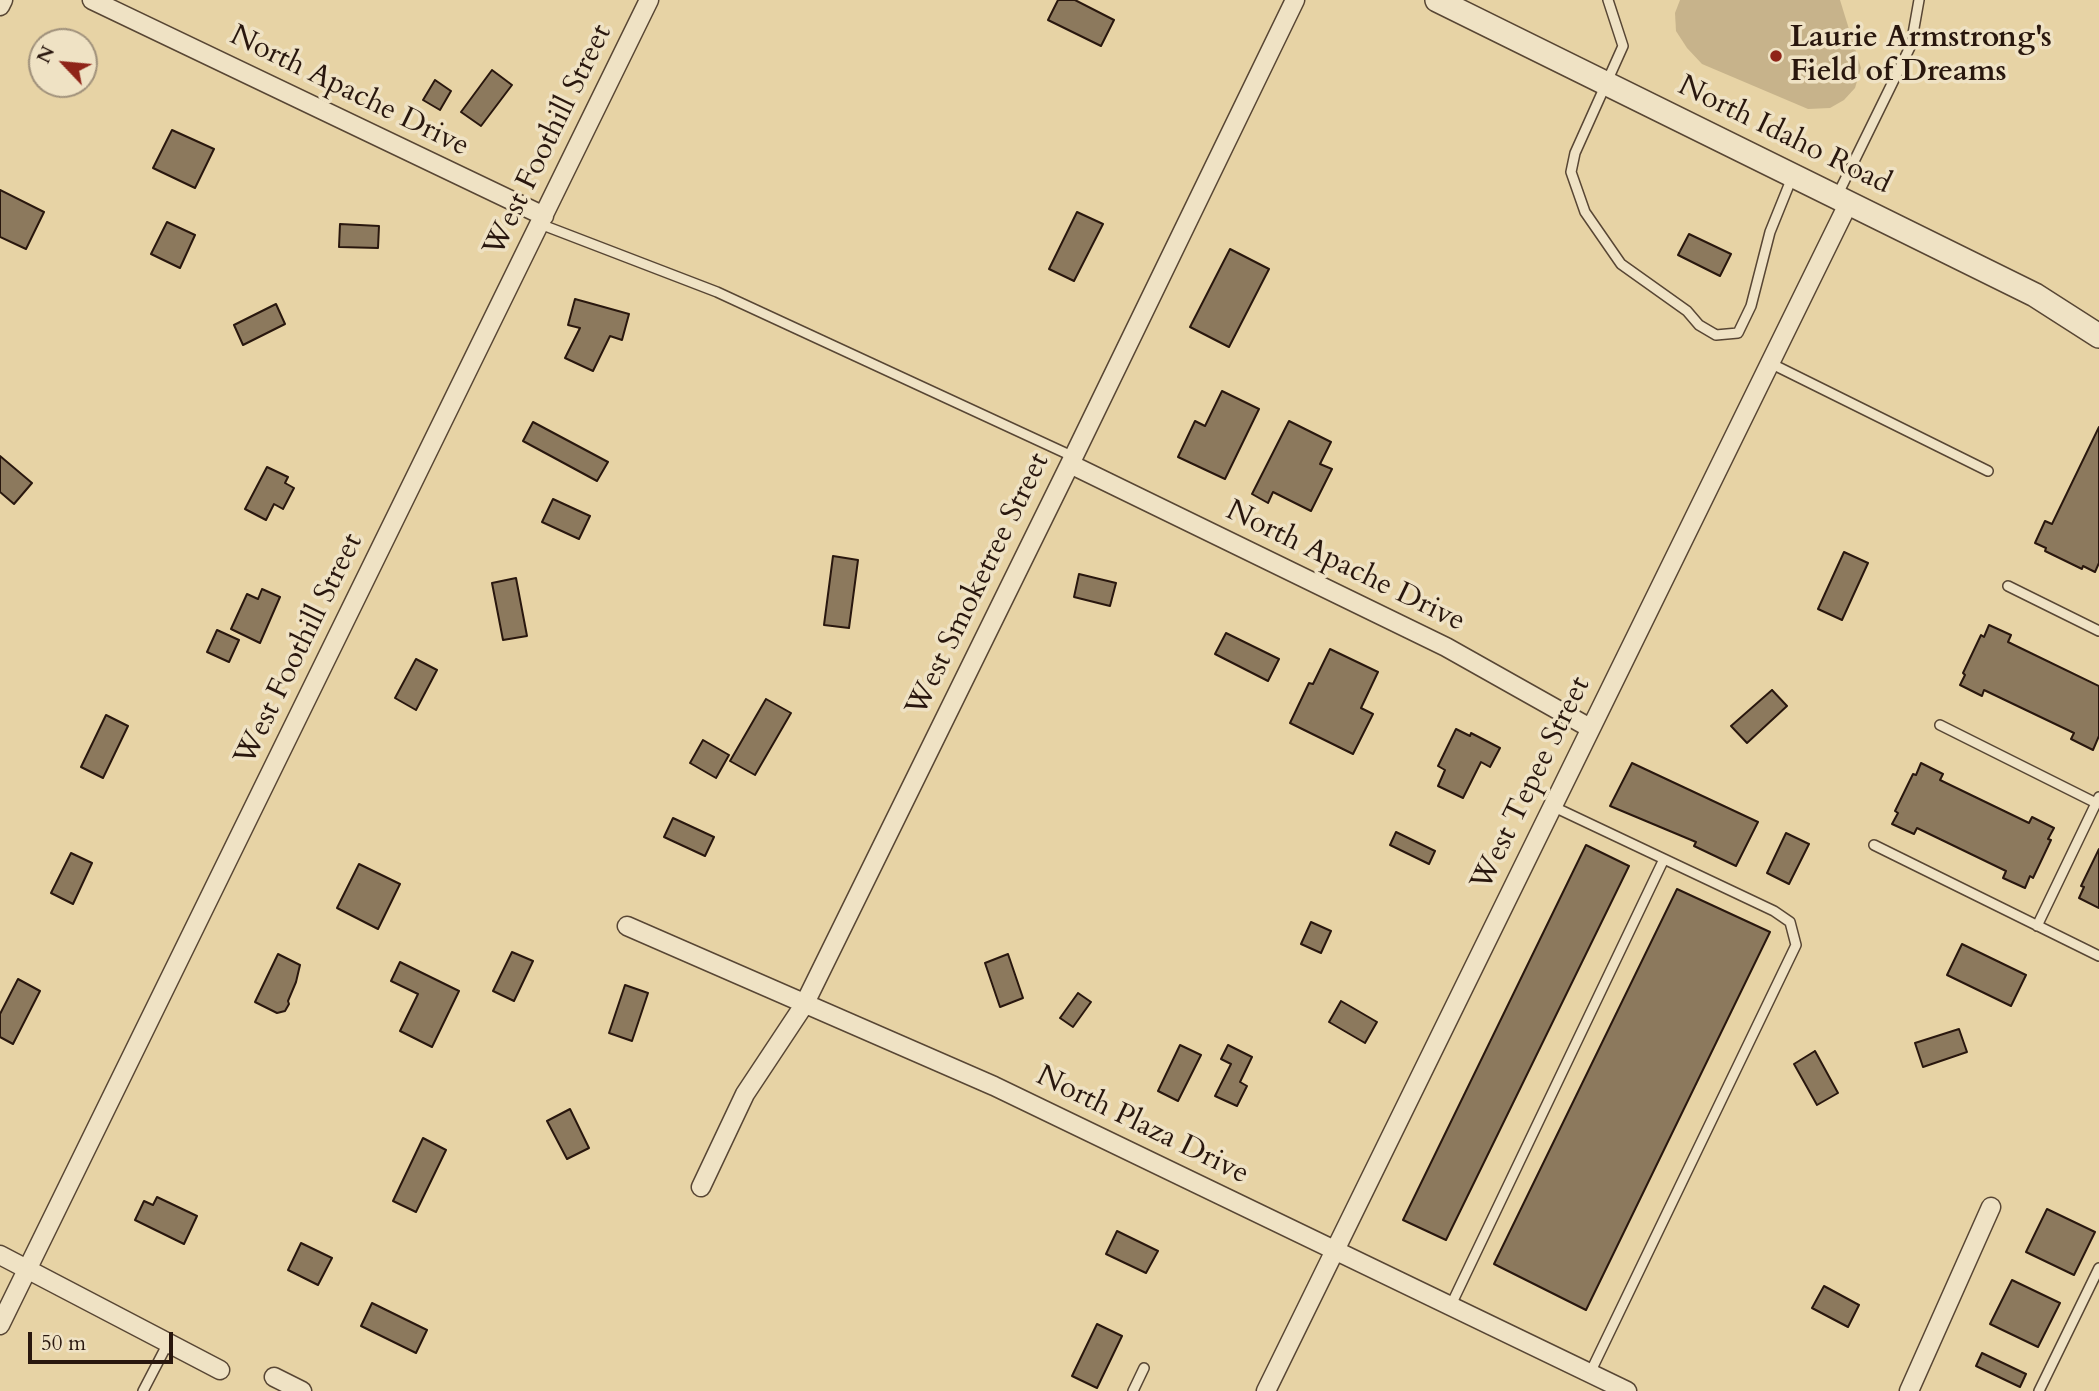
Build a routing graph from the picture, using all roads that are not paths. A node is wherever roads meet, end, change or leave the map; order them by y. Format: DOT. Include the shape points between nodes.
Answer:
graph roads {
  1 [pos="3,0"];
  2 [pos="92,0"];
  3 [pos="649,0"];
  4 [pos="1295,0"];
  5 [pos="1437,0"];
  6 [pos="1608,0"];
  7 [pos="1919,0"];
  8 [pos="0,6"];
  9 [pos="1605,83"];
  10 [pos="1793,175"];
  11 [pos="1843,199"];
  12 [pos="542,220"];
  13 [pos="2099,336"];
  14 [pos="1770,363"];
  15 [pos="1072,461"];
  16 [pos="1988,471"];
  17 [pos="2008,586"];
  18 [pos="2099,631"];
  19 [pos="1940,726"];
  20 [pos="1590,728"];
  21 [pos="2098,800"];
  22 [pos="1552,806"];
  23 [pos="1874,845"];
  24 [pos="1664,859"];
  25 [pos="627,926"];
  26 [pos="2037,926"];
  27 [pos="2099,956"];
  28 [pos="804,1004"];
  29 [pos="701,1187"];
  30 [pos="1991,1207"];
  31 [pos="1336,1250"];
  32 [pos="0,1255"];
  33 [pos="2099,1268"];
  34 [pos="27,1269"];
  35 [pos="1451,1306"];
  36 [pos="0,1325"];
  37 [pos="168,1343"];
  38 [pos="1144,1368"];
  39 [pos="220,1370"];
  40 [pos="1590,1373"];
  41 [pos="274,1377"];
  42 [pos="144,1391"];
  43 [pos="302,1391"];
  44 [pos="1133,1391"];
  45 [pos="1266,1391"];
  46 [pos="1627,1391"];
  47 [pos="1909,1391"];
  48 [pos="2039,1391"];
  1 -- 8 [label="street"];
  2 -- 12 [label="street, North Apache Drive"];
  3 -- 12 [label="street, West Foothill Street"];
  4 -- 15 [label="street, West Smoketree Street"];
  5 -- 9 [label="street, North Idaho Road"];
  6 -- 9 [label="lane" via="1623,46"];
  7 -- 11 [label="lane" via="1911,45"];
  9 -- 10 [label="street, North Idaho Road"];
  9 -- 10 [label="lane" via="1571,172 1584,212 1621,264 1716,335 1738,333 1751,306 1770,232"];
  10 -- 11 [label="street, North Idaho Road"];
  11 -- 13 [label="street, North Idaho Road" via="2035,295"];
  11 -- 14 [label="street, West Tepee Street"];
  12 -- 15 [label="lane" via="717,292"];
  12 -- 34 [label="street, West Foothill Street"];
  14 -- 16 [label="lane"];
  14 -- 20 [label="street, West Tepee Street"];
  15 -- 20 [label="street, North Apache Drive" via="1446,647"];
  15 -- 28 [label="street, West Smoketree Street"];
  17 -- 18 [label="lane"];
  19 -- 21 [label="lane"];
  20 -- 22 [label="street, West Tepee Street"];
  21 -- 26 [label="lane"];
  22 -- 24 [label="lane"];
  22 -- 31 [label="street, West Tepee Street"];
  23 -- 26 [label="lane"];
  24 -- 35 [label="lane"];
  24 -- 40 [label="lane" via="1774,911 1790,922 1796,945"];
  25 -- 28 [label="street, North Plaza Drive"];
  26 -- 27 [label="lane"];
  28 -- 29 [label="street, West Smoketree Street" via="745,1094"];
  28 -- 31 [label="street, North Plaza Drive" via="994,1086"];
  30 -- 47 [label="street"];
  31 -- 35 [label="street, North Plaza Drive"];
  31 -- 45 [label="street, West Tepee Street"];
  32 -- 34 [label="street"];
  33 -- 48 [label="lane"];
  34 -- 36 [label="street, West Foothill Street"];
  34 -- 37 [label="street"];
  35 -- 40 [label="street, North Plaza Drive"];
  37 -- 39 [label="street"];
  37 -- 42 [label="lane"];
  38 -- 44 [label="lane"];
  40 -- 46 [label="street, North Plaza Drive"];
  41 -- 43 [label="street"];
}
